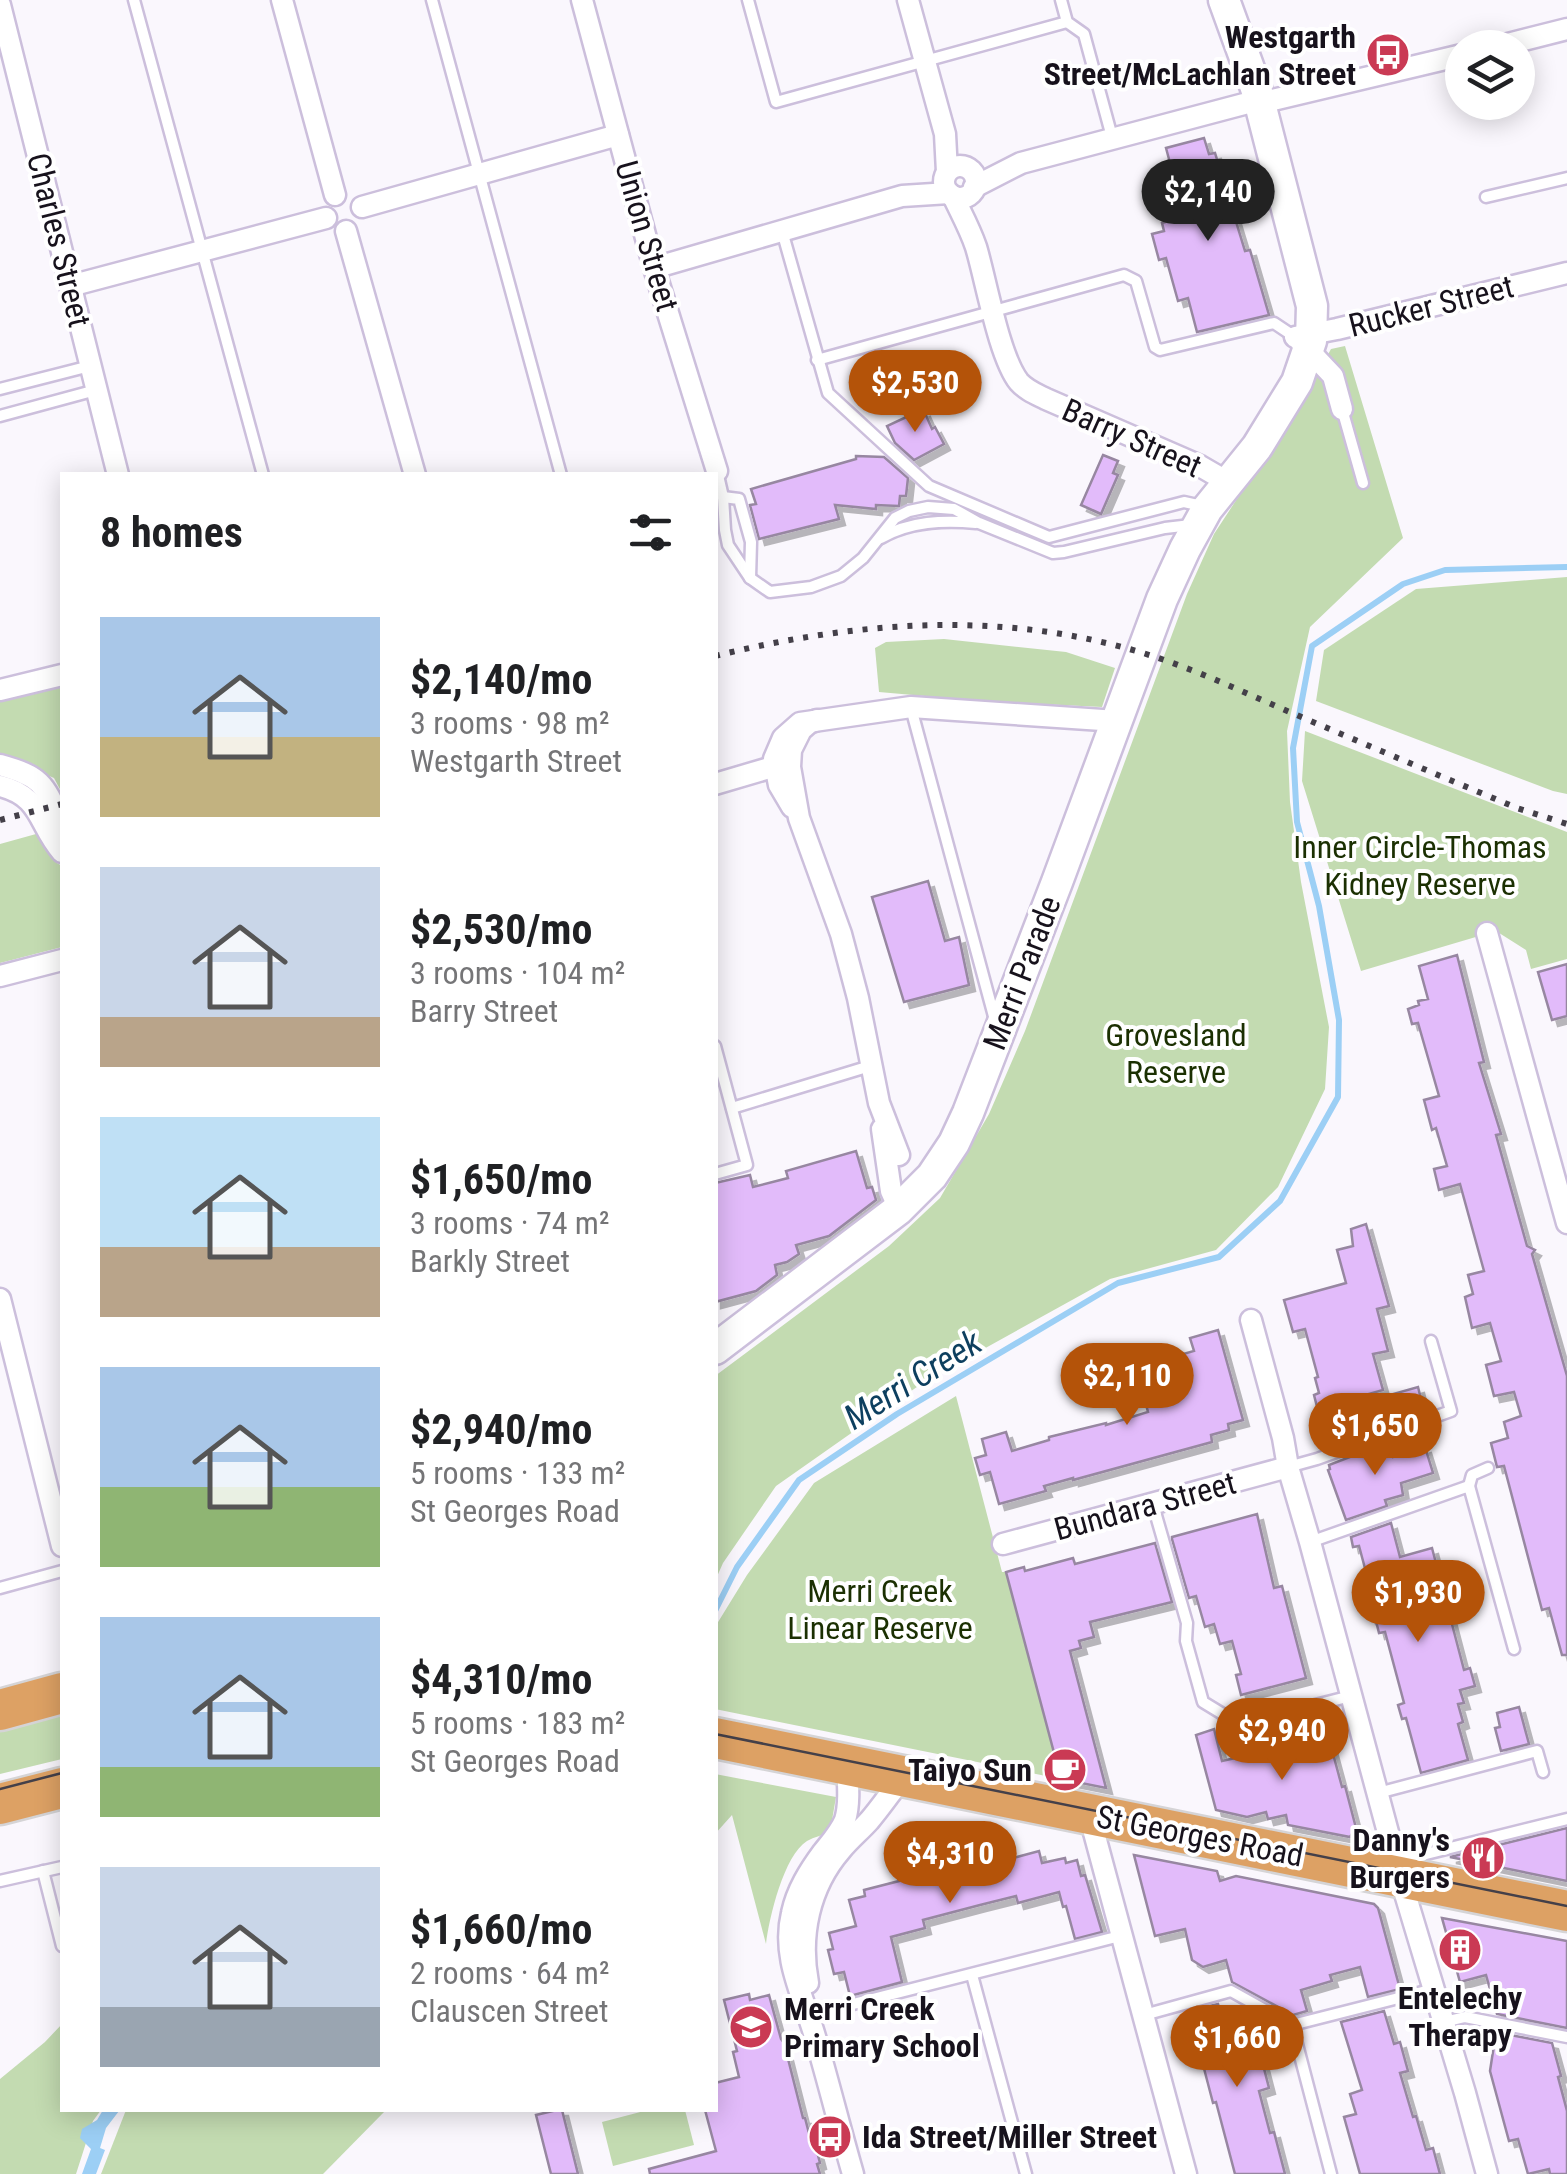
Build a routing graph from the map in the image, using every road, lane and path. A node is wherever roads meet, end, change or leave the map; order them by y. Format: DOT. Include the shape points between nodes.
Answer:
graph roads {
  1 [pos="134,0"];
  2 [pos="282,0"];
  3 [pos="432,0"];
  4 [pos="582,0"];
  5 [pos="748,0"];
  6 [pos="908,0"];
  7 [pos="1061,0"];
  8 [pos="1221,0"];
  9 [pos="0,5"];
  10 [pos="1067,22"];
  11 [pos="1567,29"];
  12 [pos="1535,37"];
  13 [pos="1445,59"];
  14 [pos="925,60"];
  15 [pos="1252,103"];
  16 [pos="618,134"];
  17 [pos="1112,137"];
  18 [pos="479,174"];
  19 [pos="1567,178"];
  20 [pos="959,181"];
  21 [pos="335,196"];
  22 [pos="1486,197"];
  23 [pos="362,207"];
  24 [pos="326,218"];
  25 [pos="346,231"];
  26 [pos="782,231"];
  27 [pos="202,251"];
  28 [pos="654,268"];
  29 [pos="1567,273"];
  30 [pos="70,286"];
  31 [pos="994,313"];
  32 [pos="1305,340"];
  33 [pos="817,360"];
  34 [pos="90,366"];
  35 [pos="0,389"];
  36 [pos="96,390"];
  37 [pos="1342,409"];
  38 [pos="0,416"];
  39 [pos="117,472"];
  40 [pos="261,472"];
  41 [pos="414,472"];
  42 [pos="560,472"];
  43 [pos="717,472"];
  44 [pos="718,476"];
  45 [pos="1224,480"];
  46 [pos="1362,484"];
  47 [pos="723,498"];
  48 [pos="1202,517"];
  49 [pos="750,578"];
  50 [pos="60,675"];
  51 [pos="0,690"];
  52 [pos="911,707"];
  53 [pos="1117,721"];
  54 [pos="782,764"];
  55 [pos="0,765"];
  56 [pos="718,783"];
  57 [pos="0,786"];
  58 [pos="60,820"];
  59 [pos="60,850"];
  60 [pos="1487,933"];
  61 [pos="60,963"];
  62 [pos="0,976"];
  63 [pos="998,1034"];
  64 [pos="718,1057"];
  65 [pos="870,1066"];
  66 [pos="880,1103"];
  67 [pos="732,1108"];
  68 [pos="899,1155"];
  69 [pos="718,1173"];
  70 [pos="899,1209"];
  71 [pos="1567,1223"];
  72 [pos="0,1299"];
  73 [pos="1251,1320"];
  74 [pos="1431,1340"];
  75 [pos="718,1347"];
  76 [pos="1288,1467"];
  77 [pos="1488,1468"];
  78 [pos="1469,1486"];
  79 [pos="1152,1505"];
  80 [pos="60,1530"];
  81 [pos="1310,1542"];
  82 [pos="1003,1544"];
  83 [pos="60,1572"];
  84 [pos="0,1588"];
  85 [pos="1514,1649"];
  86 [pos="60,1695"];
  87 [pos="1352,1696"];
  88 [pos="0,1710"];
  89 [pos="718,1739"];
  90 [pos="847,1766"];
  91 [pos="1543,1772"];
  92 [pos="903,1777"];
  93 [pos="60,1789"];
  94 [pos="1378,1793"];
  95 [pos="0,1804"];
  96 [pos="1088,1814"];
  97 [pos="1567,1819"];
  98 [pos="60,1867"];
  99 [pos="1398,1869"];
  100 [pos="43,1871"];
  101 [pos="0,1881"];
  102 [pos="1567,1911"];
  103 [pos="1120,1936"];
  104 [pos="60,1938"];
  105 [pos="972,1975"];
  106 [pos="1434,1989"];
  107 [pos="1142,2015"];
  108 [pos="1444,2022"];
  109 [pos="814,2024"];
  110 [pos="1292,2026"];
  111 [pos="1567,2038"];
  112 [pos="853,2174"];
  113 [pos="1026,2174"];
  114 [pos="1186,2174"];
  115 [pos="1332,2174"];
  116 [pos="1487,2174"];
  1 -- 27 [label="lane"];
  2 -- 21 [label="street"];
  3 -- 18 [label="lane"];
  4 -- 16 [label="street, Union Street"];
  5 -- 14 [label="lane" via="776,102"];
  6 -- 14 [label="street, Barry Street"];
  7 -- 10 [label="lane"];
  8 -- 15 [label="main road"];
  9 -- 30 [label="street, Charles Street"];
  10 -- 14 [label="lane"];
  10 -- 17 [label="lane" via="1084,34"];
  11 -- 12 [label="street"];
  13 -- 15 [label="street"];
  14 -- 20 [label="street, Barry Street"];
  15 -- 17 [label="street"];
  15 -- 32 [label="main road"];
  16 -- 18 [label="street"];
  16 -- 28 [label="street, Union Street"];
  17 -- 20 [label="street"];
  18 -- 23 [label="street"];
  18 -- 42 [label="lane"];
  19 -- 22 [label="lane"];
  20 -- 26 [label="street"];
  20 -- 31 [label="street, Barry Street"];
  21 -- 23 [label="street" via="351,195"];
  21 -- 24 [label="street"];
  23 -- 25 [label="street" via="358,225"];
  24 -- 25 [label="street"];
  24 -- 27 [label="street"];
  25 -- 41 [label="street"];
  26 -- 28 [label="street"];
  26 -- 33 [label="lane"];
  27 -- 30 [label="street"];
  27 -- 40 [label="lane"];
  28 -- 43 [label="street, Union Street"];
  29 -- 32 [label="street, Rucker Street"];
  30 -- 34 [label="street, Charles Street"];
  31 -- 32 [label="lane" via="1124,275 1136,280 1160,350 1274,323"];
  31 -- 33 [label="lane"];
  31 -- 45 [label="street, Barry Street" via="1011,368 1028,390"];
  32 -- 37 [label="street" via="1333,376"];
  32 -- 45 [label="main road, Merri Parade" via="1297,382 1257,448"];
  33 -- 48 [label="lane" via="828,394 929,486 1049,537 1184,502 1192,502"];
  34 -- 35 [label="lane"];
  34 -- 36 [label="street, Charles Street"];
  36 -- 38 [label="lane"];
  36 -- 39 [label="street, Charles Street"];
  37 -- 46 [label="lane"];
  44 -- 47 [label="lane"];
  45 -- 48 [label="main road, Merri Parade"];
  47 -- 49 [label="lane" via="726,541"];
  47 -- 49 [label="lane" via="739,499 751,542"];
  48 -- 49 [label="lane" via="1058,553 954,509 918,508 897,516 852,568 819,585 773,592"];
  48 -- 53 [label="main road, Merri Parade"];
  50 -- 51 [label="street"];
  52 -- 53 [label="street"];
  52 -- 54 [label="street" via="800,723 777,748"];
  52 -- 63 [label="lane"];
  53 -- 63 [label="main road, Merri Parade"];
  54 -- 56 [label="street"];
  54 -- 65 [label="street" via="779,785 799,818 854,978"];
  55 -- 58 [label="street" via="42,784"];
  57 -- 59 [label="street" via="33,804"];
  60 -- 71 [label="street"];
  61 -- 62 [label="street"];
  63 -- 70 [label="main road, Merri Parade" via="954,1143"];
  64 -- 67 [label="lane"];
  65 -- 66 [label="street"];
  65 -- 67 [label="lane"];
  66 -- 68 [label="street"];
  66 -- 70 [label="street" via="890,1191"];
  67 -- 69 [label="lane" via="747,1164"];
  70 -- 75 [label="main road, Merri Parade"];
  72 -- 80 [label="street"];
  73 -- 76 [label="street"];
  74 -- 76 [label="lane" via="1451,1411"];
  76 -- 79 [label="street, Bundara Street"];
  76 -- 81 [label="street"];
  77 -- 78 [label="lane" via="1472,1476"];
  78 -- 81 [label="lane"];
  78 -- 85 [label="lane"];
  79 -- 82 [label="street, Bundara Street"];
  79 -- 87 [label="lane" via="1203,1702 1226,1716 1256,1720"];
  81 -- 87 [label="street"];
  83 -- 84 [label="lane"];
  86 -- 88 [label="highway"];
  87 -- 94 [label="street"];
  89 -- 90 [label="highway, St Georges Road"];
  90 -- 92 [label="highway, St Georges Road"];
  90 -- 109 [label="street" via="845,1819 802,1884 790,1923 791,1965"];
  91 -- 94 [label="lane" via="1536,1751"];
  92 -- 96 [label="highway, St Georges Road"];
  92 -- 109 [label="street" via="819,1882 804,1944"];
  93 -- 95 [label="highway"];
  94 -- 99 [label="street"];
  96 -- 99 [label="highway, St Georges Road"];
  96 -- 103 [label="street"];
  97 -- 99 [label="lane"];
  98 -- 100 [label="lane"];
  99 -- 102 [label="highway, St Georges Road"];
  99 -- 106 [label="street"];
  100 -- 101 [label="lane"];
  100 -- 104 [label="lane"];
  103 -- 105 [label="lane"];
  103 -- 107 [label="street"];
  105 -- 109 [label="lane"];
  105 -- 113 [label="lane"];
  106 -- 108 [label="street"];
  106 -- 110 [label="lane"];
  107 -- 110 [label="lane" via="1231,1992"];
  107 -- 114 [label="street"];
  108 -- 111 [label="lane" via="1465,2017"];
  108 -- 116 [label="street"];
  109 -- 112 [label="street"];
  110 -- 115 [label="lane"];
}
